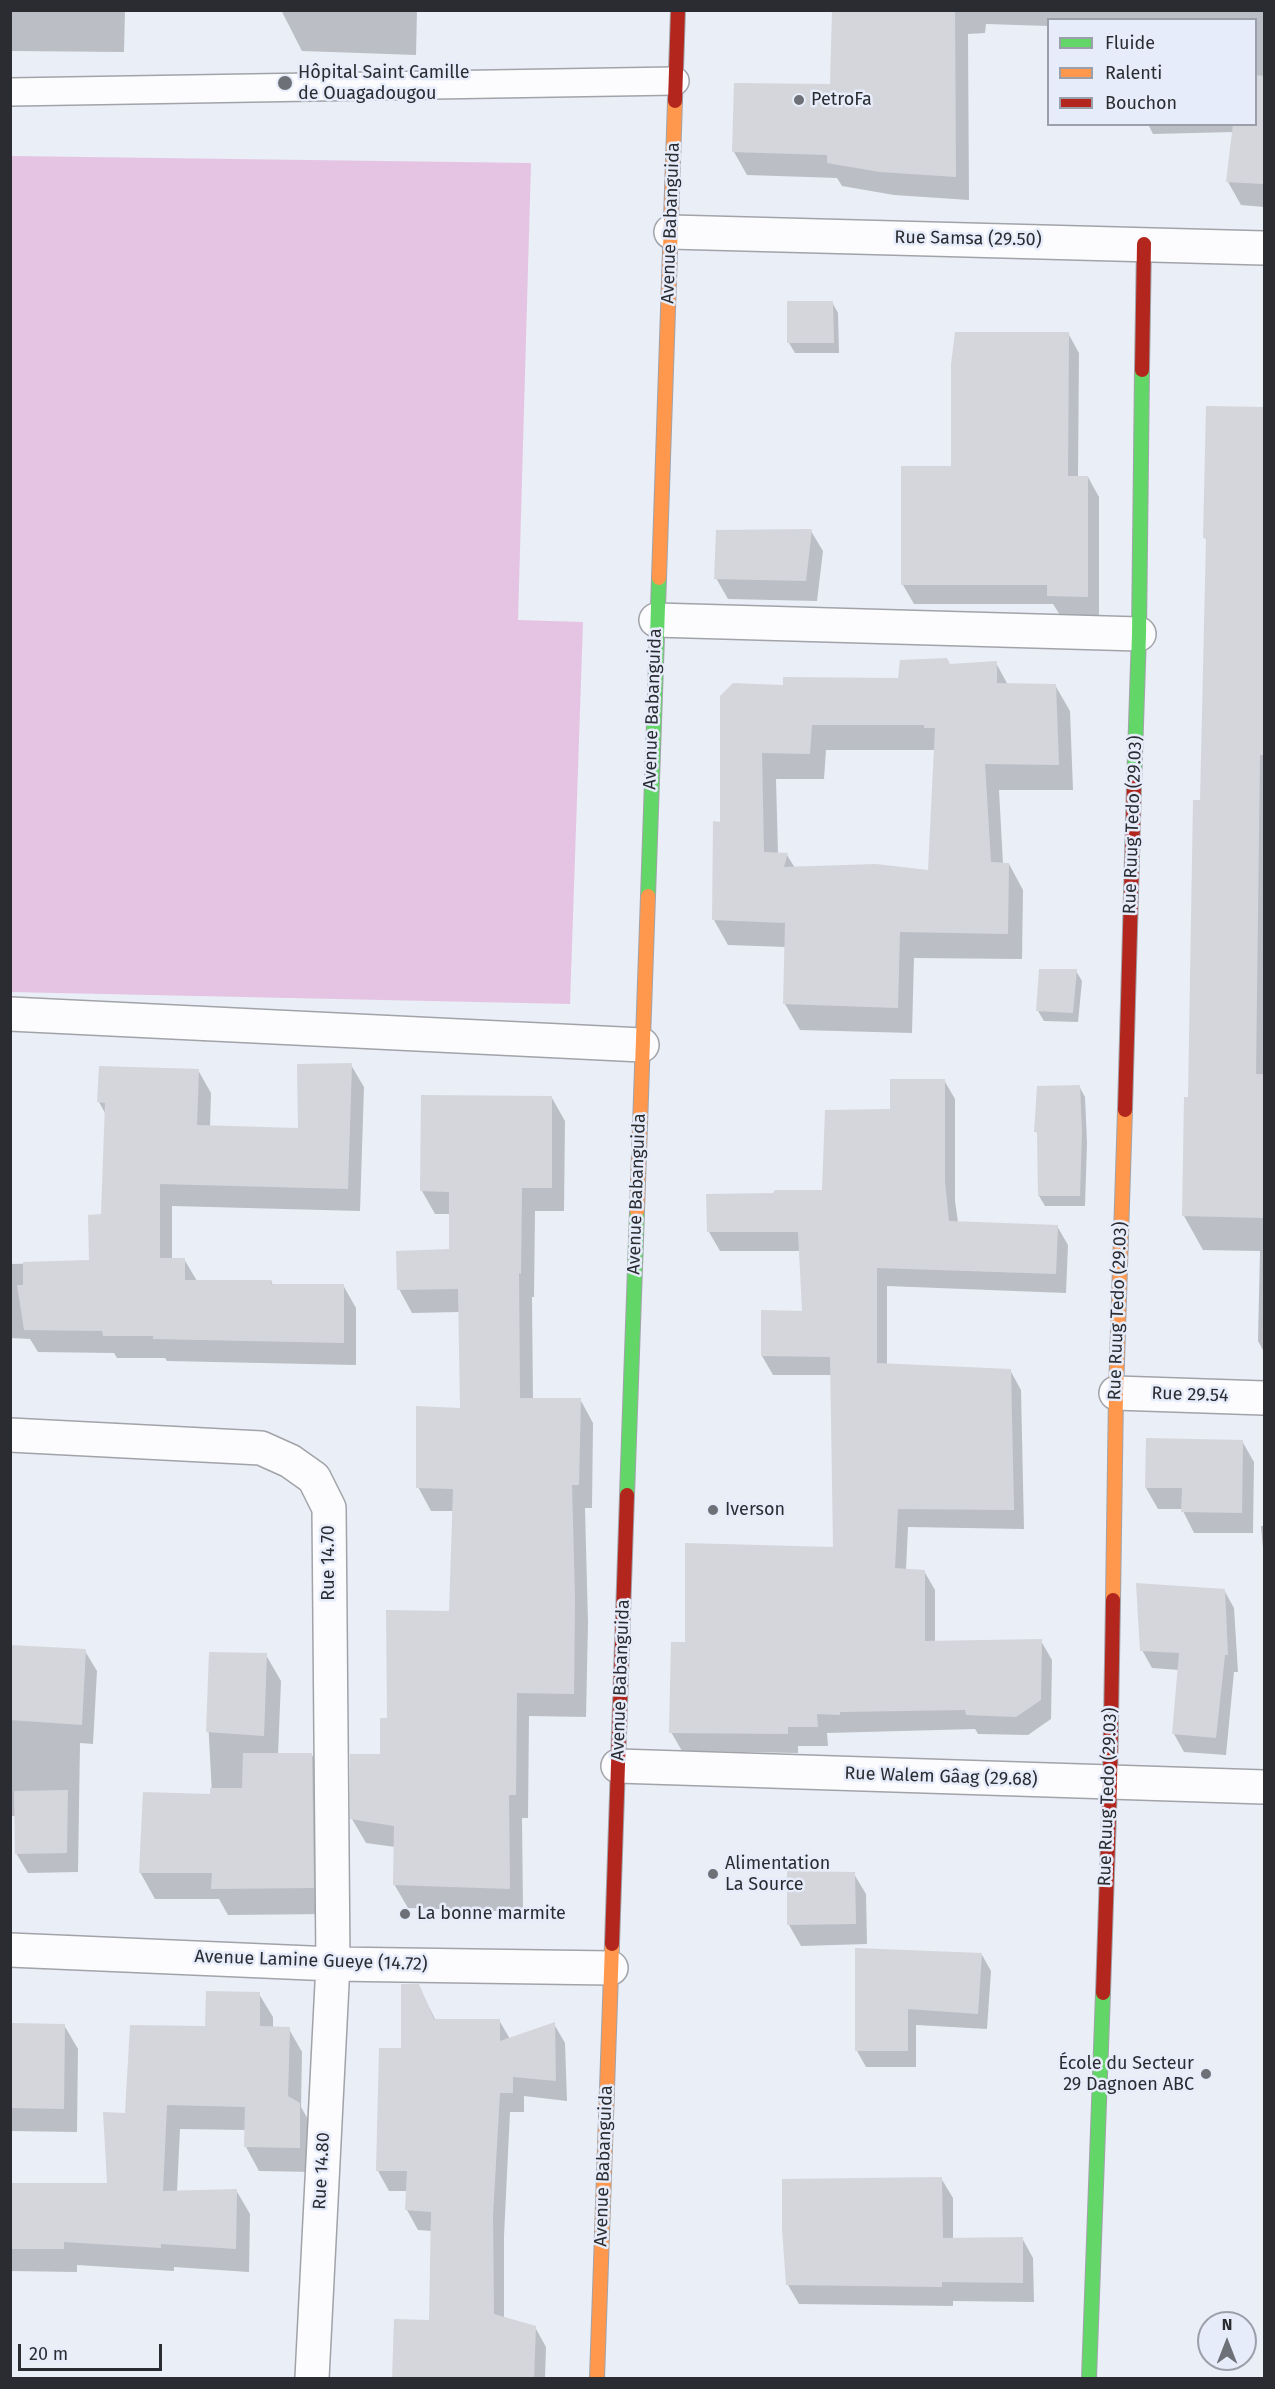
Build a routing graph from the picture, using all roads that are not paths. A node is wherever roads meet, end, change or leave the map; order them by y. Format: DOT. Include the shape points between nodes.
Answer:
graph roads {
  1 [pos="678,10"];
  2 [pos="675,81"];
  3 [pos="10,92"];
  4 [pos="671,232"];
  5 [pos="1144,244"];
  6 [pos="1264,248"];
  7 [pos="656,620"];
  8 [pos="1139,634"];
  9 [pos="10,1014"];
  10 [pos="642,1045"];
  11 [pos="1116,1393"];
  12 [pos="1264,1398"];
  13 [pos="10,1434"];
  14 [pos="618,1766"];
  15 [pos="1110,1782"];
  16 [pos="1264,1787"];
  17 [pos="10,1950"];
  18 [pos="333,1964"];
  19 [pos="611,1968"];
  20 [pos="312,2379"];
  21 [pos="597,2379"];
  22 [pos="1089,2379"];
  1 -- 2 [label="street, Avenue Babanguida"];
  2 -- 3 [label="lane"];
  2 -- 4 [label="street, Avenue Babanguida"];
  4 -- 5 [label="street, Rue Samsa (29.50)"];
  4 -- 7 [label="street, Avenue Babanguida"];
  5 -- 6 [label="street, Rue Samsa (29.50)"];
  5 -- 8 [label="street, Rue Ruug Tedo (29.03)"];
  7 -- 8 [label="street"];
  7 -- 10 [label="street, Avenue Babanguida"];
  8 -- 11 [label="street, Rue Ruug Tedo (29.03)"];
  9 -- 10 [label="street"];
  10 -- 14 [label="street, Avenue Babanguida"];
  11 -- 12 [label="street, Rue 29.54"];
  11 -- 15 [label="street, Rue Ruug Tedo (29.03)"];
  13 -- 18 [label="street, Rue 14.70" via="261,1448 314,1478 329,1508"];
  14 -- 15 [label="street, Rue Walem Gâag (29.68)"];
  14 -- 19 [label="street, Avenue Babanguida"];
  15 -- 16 [label="street, Rue Walem Gâag (29.68)"];
  15 -- 22 [label="street, Rue Ruug Tedo (29.03)"];
  17 -- 18 [label="street, Avenue Lamine Gueye (14.72)"];
  18 -- 19 [label="street, Avenue Lamine Gueye (14.72)"];
  18 -- 20 [label="street, Rue 14.80"];
  19 -- 21 [label="street, Avenue Babanguida"];
}
